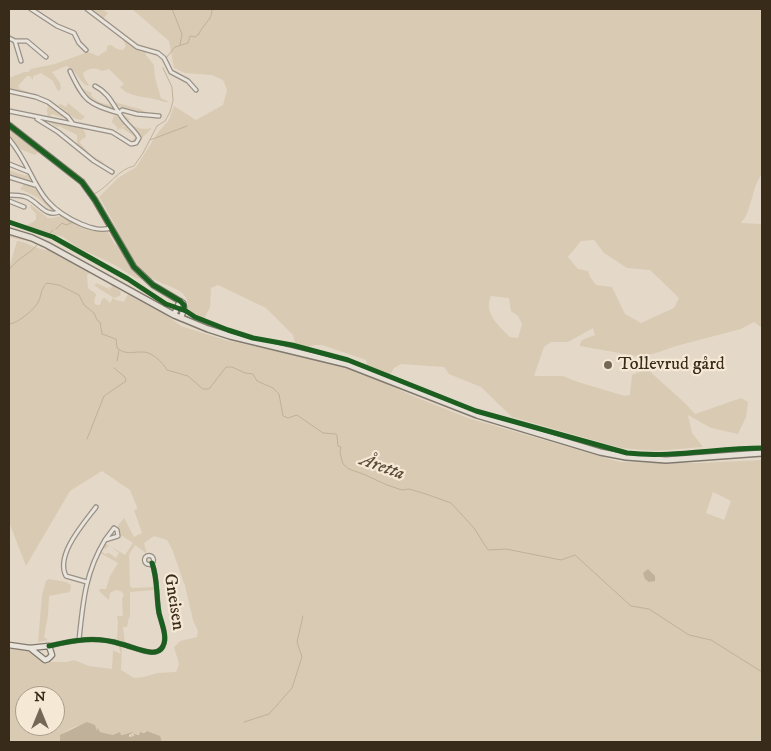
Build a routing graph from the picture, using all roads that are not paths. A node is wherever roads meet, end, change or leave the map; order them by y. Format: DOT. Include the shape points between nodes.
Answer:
graph roads {
  1 [pos="31,9"];
  2 [pos="87,9"];
  3 [pos="9,38"];
  4 [pos="15,41"];
  5 [pos="86,50"];
  6 [pos="46,57"];
  7 [pos="21,61"];
  8 [pos="70,71"];
  9 [pos="95,86"];
  10 [pos="196,90"];
  11 [pos="9,91"];
  12 [pos="9,111"];
  13 [pos="119,112"];
  14 [pos="159,116"];
  15 [pos="35,117"];
  16 [pos="73,124"];
  17 [pos="9,125"];
  18 [pos="9,139"];
  19 [pos="9,164"];
  20 [pos="29,172"];
  21 [pos="112,172"];
  22 [pos="9,177"];
  23 [pos="35,185"];
  24 [pos="9,195"];
  25 [pos="16,195"];
  26 [pos="9,201"];
  27 [pos="24,207"];
  28 [pos="59,212"];
  29 [pos="111,228"];
  30 [pos="9,232"];
  31 [pos="180,301"];
  32 [pos="174,315"];
  33 [pos="181,318"];
  34 [pos="762,453"];
  35 [pos="96,507"];
  36 [pos="105,540"];
  37 [pos="152,564"];
  38 [pos="87,582"];
  39 [pos="79,640"];
  40 [pos="9,645"];
  41 [pos="49,646"];
  42 [pos="30,648"];
  1 -- 5 [label="street" via="74,33"];
  2 -- 10 [label="street" via="133,45 161,56 171,72 188,81"];
  3 -- 4 [label="street"];
  4 -- 6 [label="street" via="27,41"];
  4 -- 7 [label="street"];
  8 -- 13 [label="street" via="88,101"];
  9 -- 13 [label="street" via="106,93"];
  11 -- 16 [label="street" via="48,102 68,116"];
  12 -- 15 [label="street"];
  13 -- 14 [label="street"];
  13 -- 16 [label="street" via="138,136 136,143 131,144 112,132"];
  15 -- 16 [label="street"];
  15 -- 21 [label="street"];
  17 -- 29 [label="street" via="82,182"];
  18 -- 20 [label="street"];
  19 -- 20 [label="street"];
  20 -- 23 [label="street"];
  22 -- 23 [label="street"];
  23 -- 28 [label="street" via="46,202"];
  24 -- 25 [label="street"];
  25 -- 26 [label="street"];
  25 -- 28 [label="street" via="28,198 49,213"];
  26 -- 27 [label="street"];
  28 -- 29 [label="street" via="91,228"];
  29 -- 31 [label="street" via="138,271 153,285"];
  30 -- 32 [label="main road" via="48,245"];
  31 -- 32 [label="street"];
  31 -- 33 [label="street" via="184,308"];
  32 -- 33 [label="main road"];
  33 -- 34 [label="main road" via="230,336 346,364 477,415 626,458 666,460"];
  35 -- 38 [label="street" via="68,547 63,565 66,576"];
  36 -- 38 [label="street"];
  37 -- 39 [label="street, Gneisen" via="165,638 162,648 149,652 106,640"];
  38 -- 39 [label="street"];
  39 -- 41 [label="street, Gneisen"];
  40 -- 42 [label="street"];
  41 -- 42 [label="street"];
  41 -- 42 [label="street" via="52,655 48,660 40,658"];
}
